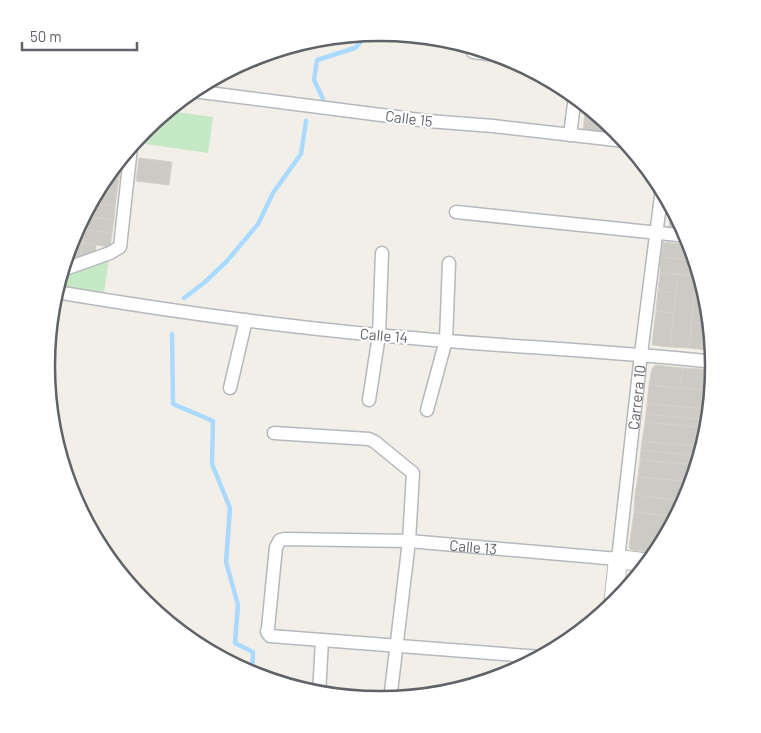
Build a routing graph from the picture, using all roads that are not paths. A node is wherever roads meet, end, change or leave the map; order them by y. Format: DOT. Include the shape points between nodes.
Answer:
graph roads {
  1 [pos="213,88"];
  2 [pos="574,105"];
  3 [pos="570,135"];
  4 [pos="613,140"];
  5 [pos="130,160"];
  6 [pos="660,201"];
  7 [pos="456,212"];
  8 [pos="657,232"];
  9 [pos="678,235"];
  10 [pos="382,253"];
  11 [pos="449,263"];
  12 [pos="71,267"];
  13 [pos="63,293"];
  14 [pos="246,320"];
  15 [pos="379,335"];
  16 [pos="446,340"];
  17 [pos="641,354"];
  18 [pos="706,361"];
  19 [pos="230,388"];
  20 [pos="369,400"];
  21 [pos="427,410"];
  22 [pos="274,433"];
  23 [pos="409,541"];
  24 [pos="618,559"];
  25 [pos="641,562"];
  26 [pos="615,591"];
  27 [pos="322,640"];
  28 [pos="396,646"];
  29 [pos="528,656"];
  30 [pos="319,686"];
  31 [pos="391,692"];
  1 -- 3 [label="street, Calle 15" via="428,121"];
  2 -- 3 [label="street"];
  3 -- 4 [label="street, Calle 15"];
  5 -- 12 [label="street" via="120,247"];
  6 -- 8 [label="street, Carrera 10"];
  7 -- 8 [label="street"];
  8 -- 9 [label="street"];
  8 -- 17 [label="street, Carrera 10"];
  10 -- 15 [label="street"];
  11 -- 16 [label="street"];
  13 -- 14 [label="street, Calle 14"];
  14 -- 15 [label="street, Calle 14"];
  14 -- 19 [label="street"];
  15 -- 16 [label="street, Calle 14"];
  15 -- 20 [label="street"];
  16 -- 17 [label="street, Calle 14"];
  16 -- 21 [label="street"];
  17 -- 18 [label="street, Calle 14"];
  17 -- 24 [label="street, Carrera 10"];
  22 -- 23 [label="street" via="375,442 413,473"];
  23 -- 24 [label="street, Calle 13"];
  23 -- 27 [label="street, Calle 13" via="280,540 276,547 267,632 270,636"];
  23 -- 28 [label="street"];
  24 -- 25 [label="main road, Calle 13"];
  24 -- 26 [label="main road, Carrera 10"];
  27 -- 28 [label="street"];
  27 -- 30 [label="street"];
  28 -- 29 [label="street"];
  28 -- 31 [label="street"];
}
